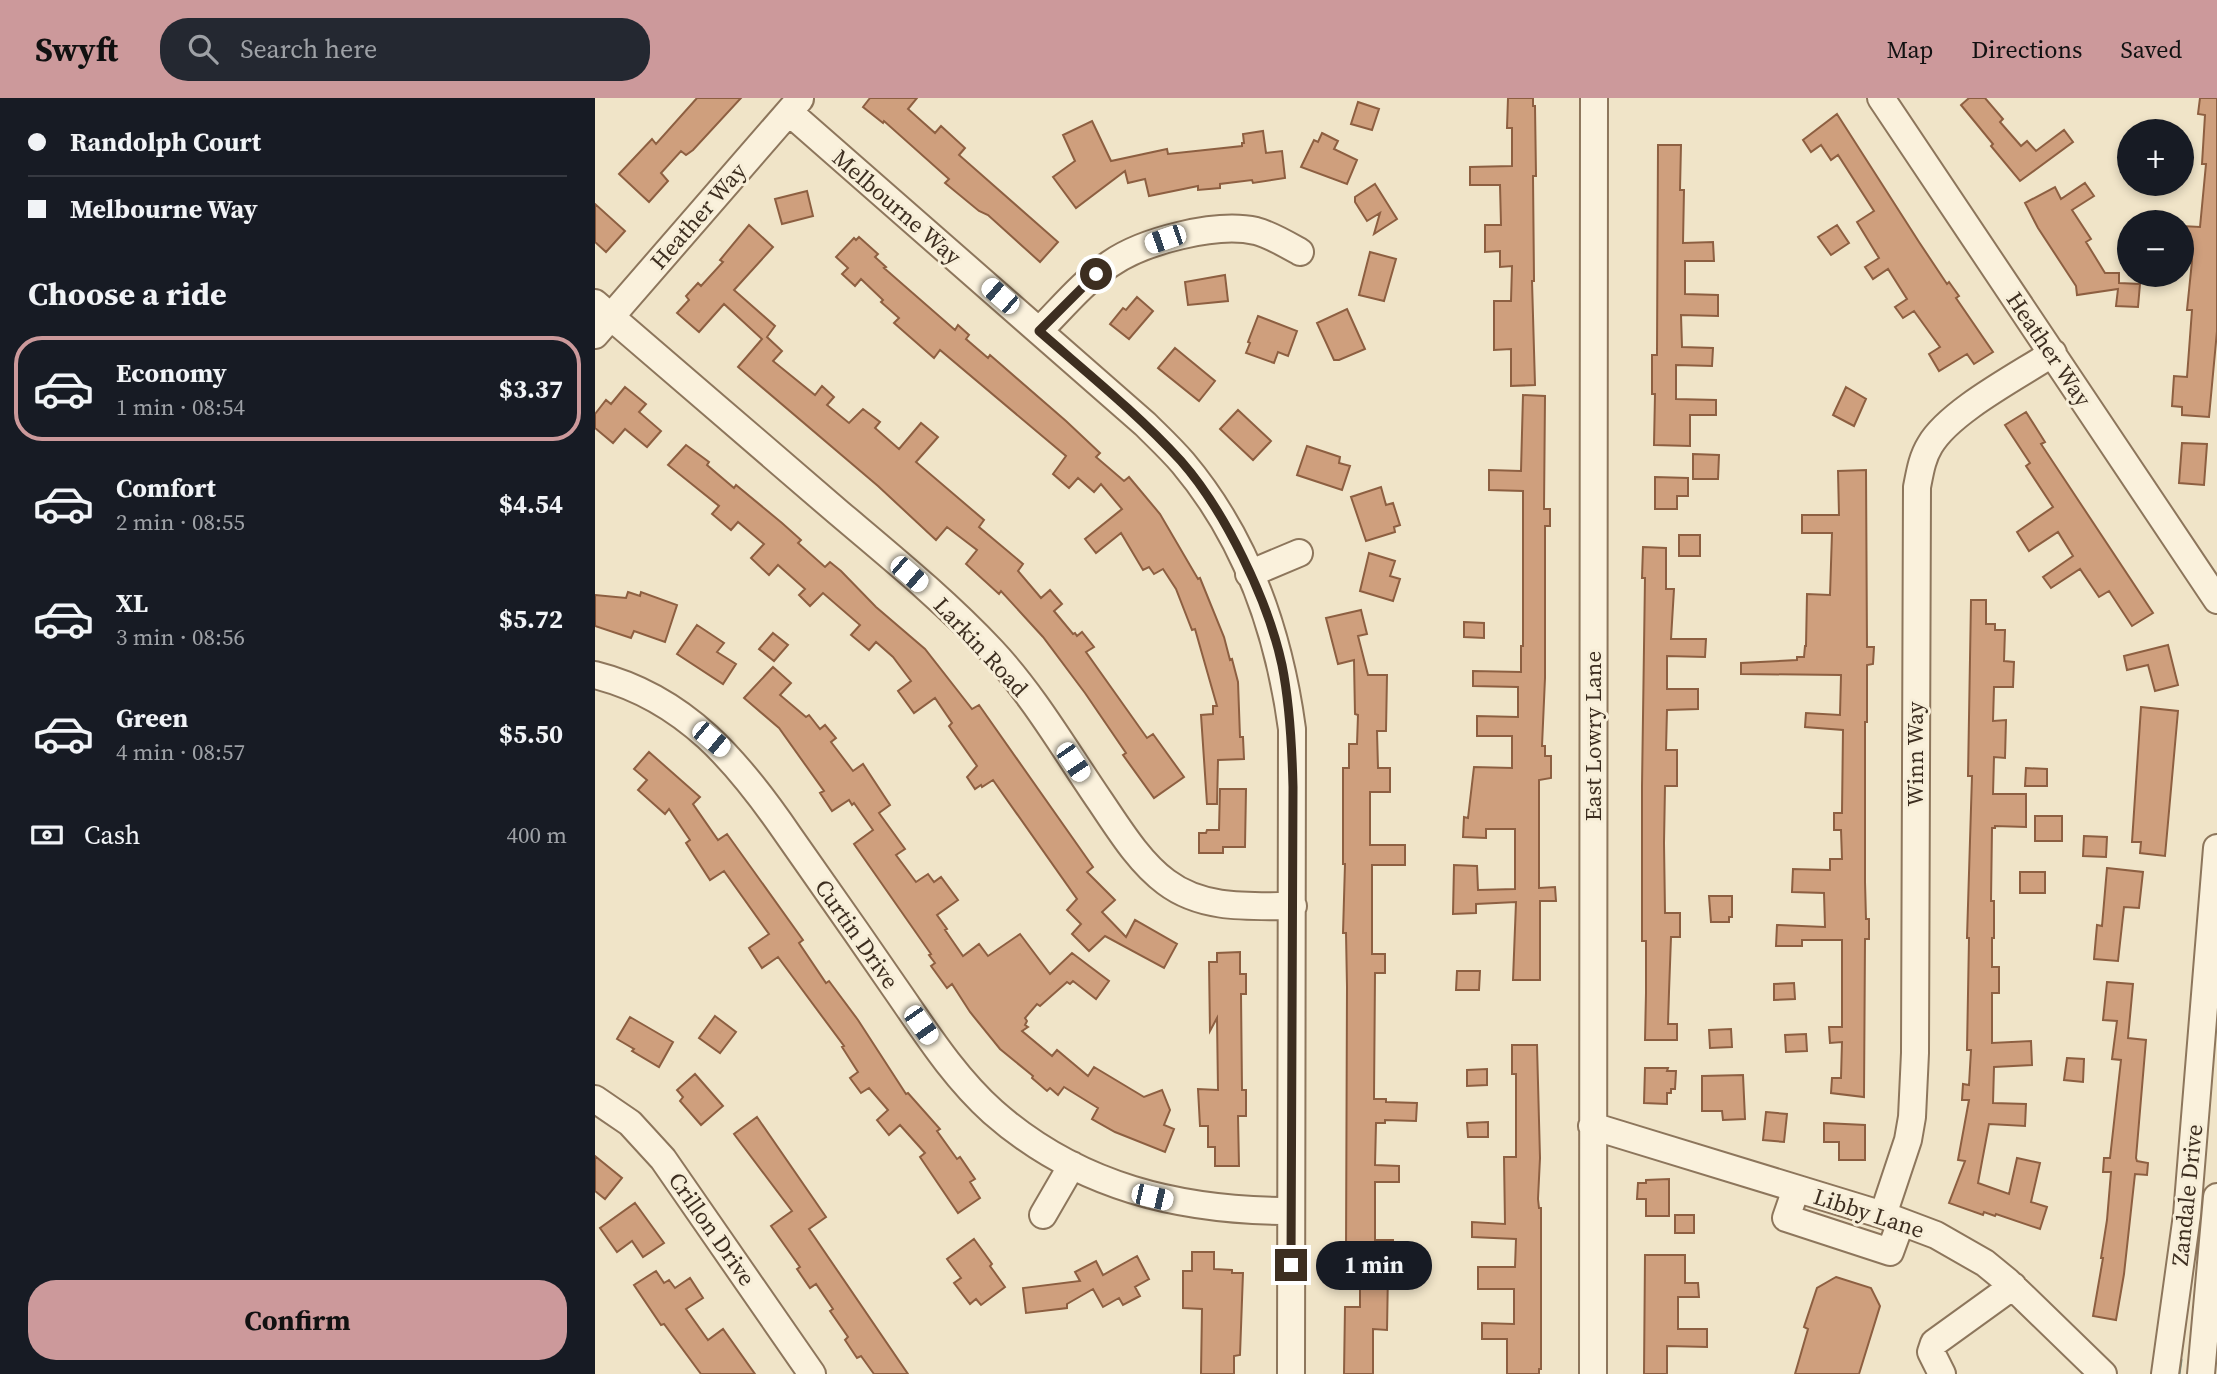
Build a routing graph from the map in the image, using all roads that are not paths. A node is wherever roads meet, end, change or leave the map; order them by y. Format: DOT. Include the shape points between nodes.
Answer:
graph roads {
  1 [pos="1594,98"];
  2 [pos="1881,98"];
  3 [pos="795,105"];
  4 [pos="1300,251"];
  5 [pos="600,318"];
  6 [pos="1039,331"];
  7 [pos="2053,353"];
  8 [pos="1299,553"];
  9 [pos="1249,574"];
  10 [pos="2217,600"];
  11 [pos="595,676"];
  12 [pos="2217,848"];
  13 [pos="1293,906"];
  14 [pos="595,1099"];
  15 [pos="1592,1126"];
  16 [pos="1072,1165"];
  17 [pos="1796,1189"];
  18 [pos="2217,1197"];
  19 [pos="1291,1211"];
  20 [pos="1043,1215"];
  21 [pos="1892,1219"];
  22 [pos="2013,1286"];
  23 [pos="812,1374"];
  24 [pos="1291,1374"];
  25 [pos="1593,1374"];
  26 [pos="1942,1374"];
  27 [pos="2103,1374"];
  28 [pos="2165,1374"];
  29 [pos="2201,1374"];
  1 -- 15 [label="street, East Lowry Lane"];
  2 -- 7 [label="street, Heather Way"];
  3 -- 5 [label="street, Heather Way"];
  3 -- 6 [label="street, Melbourne Way"];
  4 -- 6 [label="street" via="1255,231 1235,229 1165,239 1112,262"];
  5 -- 13 [label="street, Larkin Road" via="874,543 990,649 1028,695 1119,829 1166,882 1212,903"];
  6 -- 9 [label="street, Melbourne Way" via="1183,463 1231,534"];
  7 -- 10 [label="street, Heather Way"];
  7 -- 21 [label="street, Winn Way" via="1940,431 1921,463 1917,487 1915,1054 1912,1116"];
  8 -- 9 [label="street"];
  9 -- 13 [label="street, Melbourne Way" via="1273,634 1292,729"];
  11 -- 16 [label="street, Curtin Drive" via="615,680 673,710 723,750 764,799 953,1070 1013,1128"];
  12 -- 28 [label="street, Zandale Drive" via="2187,1215"];
  13 -- 19 [label="street, Melbourne Way"];
  14 -- 23 [label="street, Crillon Drive" via="630,1123 663,1159"];
  15 -- 17 [label="street, Libby Lane"];
  15 -- 25 [label="street, East Lowry Lane"];
  16 -- 19 [label="street, Curtin Drive" via="1152,1197 1245,1211"];
  16 -- 20 [label="street"];
  17 -- 21 [label="street, Libby Lane"];
  17 -- 21 [label="street, Winn Way" via="1786,1218 1890,1252"];
  18 -- 29 [label="street, Zandale Drive"];
  19 -- 24 [label="street, Melbourne Way"];
  21 -- 22 [label="street, Libby Lane" via="1963,1249"];
  22 -- 26 [label="street" via="1934,1343 1931,1352"];
  22 -- 27 [label="street, Libby Lane"];
}
